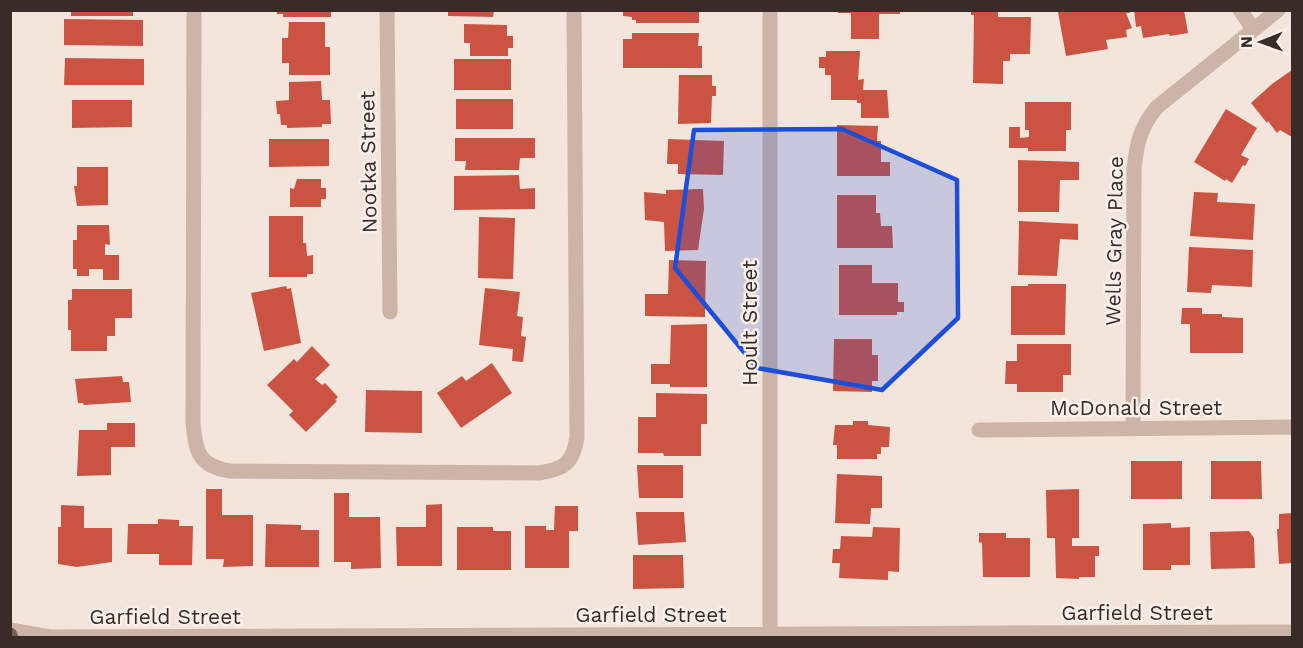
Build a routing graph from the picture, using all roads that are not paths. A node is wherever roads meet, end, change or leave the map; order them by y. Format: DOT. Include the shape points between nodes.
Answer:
graph roads {
  1 [pos="194,10"];
  2 [pos="387,10"];
  3 [pos="574,10"];
  4 [pos="770,10"];
  5 [pos="1240,10"];
  6 [pos="1278,10"];
  7 [pos="1253,29"];
  8 [pos="390,312"];
  9 [pos="1293,427"];
  10 [pos="1133,428"];
  11 [pos="979,430"];
  12 [pos="10,630"];
  13 [pos="1293,632"];
  14 [pos="770,634"];
  1 -- 3 [label="street" via="193,424 199,455 207,464 230,471 527,473 563,468 576,449 578,437"];
  2 -- 8 [label="street, Nootka Street"];
  4 -- 14 [label="street, Hoult Street"];
  5 -- 7 [label="street"];
  6 -- 7 [label="street, Wells Gray Place"];
  7 -- 10 [label="street, Wells Gray Place" via="1157,106 1137,141"];
  9 -- 10 [label="street, McDonald Street"];
  10 -- 11 [label="street, McDonald Street"];
  12 -- 14 [label="street, Garfield Street" via="50,637"];
  13 -- 14 [label="street, Garfield Street"];
}
